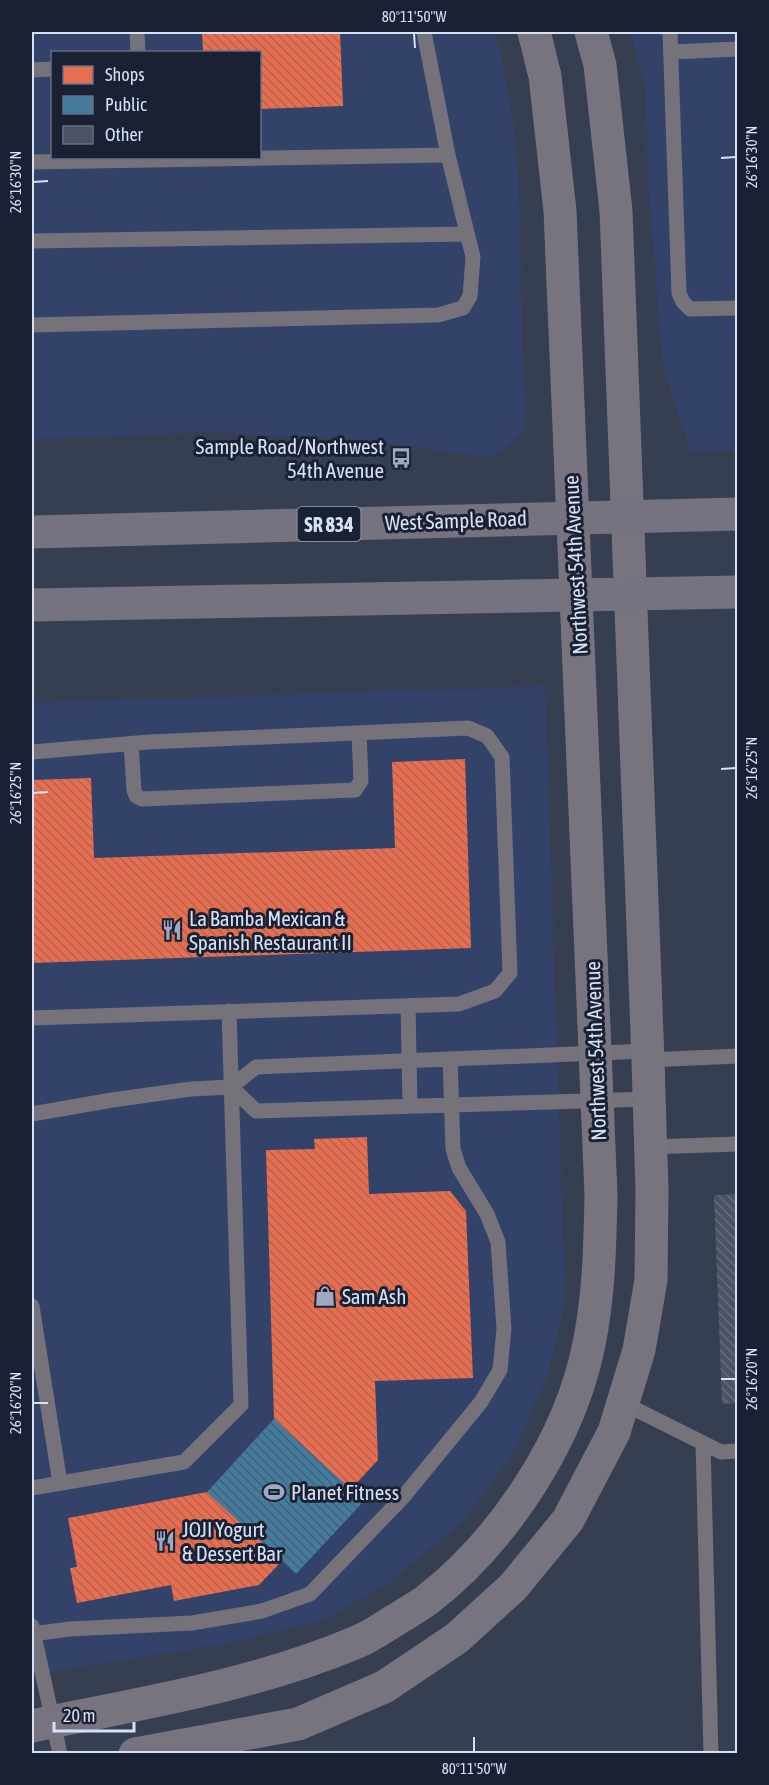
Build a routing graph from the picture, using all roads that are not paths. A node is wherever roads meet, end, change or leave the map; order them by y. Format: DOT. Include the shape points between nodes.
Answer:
graph roads {
  1 [pos="137,32"];
  2 [pos="424,32"];
  3 [pos="534,32"];
  4 [pos="591,32"];
  5 [pos="670,32"];
  6 [pos="738,49"];
  7 [pos="138,51"];
  8 [pos="671,52"];
  9 [pos="51,69"];
  10 [pos="32,70"];
  11 [pos="448,155"];
  12 [pos="261,158"];
  13 [pos="210,159"];
  14 [pos="32,162"];
  15 [pos="467,234"];
  16 [pos="32,241"];
  17 [pos="738,308"];
  18 [pos="32,326"];
  19 [pos="738,514"];
  20 [pos="626,516"];
  21 [pos="573,517"];
  22 [pos="32,532"];
  23 [pos="738,591"];
  24 [pos="631,593"];
  25 [pos="578,594"];
  26 [pos="32,605"];
  27 [pos="359,733"];
  28 [pos="131,744"];
  29 [pos="32,752"];
  30 [pos="408,1006"];
  31 [pos="229,1011"];
  32 [pos="32,1018"];
  33 [pos="594,1053"];
  34 [pos="647,1055"];
  35 [pos="738,1056"];
  36 [pos="450,1059"];
  37 [pos="410,1060"];
  38 [pos="231,1087"];
  39 [pos="649,1099"];
  40 [pos="596,1101"];
  41 [pos="452,1104"];
  42 [pos="410,1105"];
  43 [pos="32,1114"];
  44 [pos="738,1144"];
  45 [pos="650,1147"];
  46 [pos="32,1306"];
  47 [pos="622,1403"];
  48 [pos="703,1443"];
  49 [pos="738,1451"];
  50 [pos="60,1483"];
  51 [pos="32,1488"];
  52 [pos="32,1631"];
  53 [pos="42,1724"];
  54 [pos="60,1754"];
  55 [pos="135,1754"];
  56 [pos="711,1754"];
  1 -- 7 [label="lane"];
  2 -- 11 [label="lane"];
  3 -- 21 [label="street, Northwest 54th Avenue" via="545,76 560,211"];
  4 -- 20 [label="street" via="600,65 616,211"];
  5 -- 8 [label="lane"];
  6 -- 8 [label="lane"];
  8 -- 17 [label="lane" via="679,293 690,309"];
  9 -- 10 [label="lane"];
  11 -- 12 [label="lane"];
  11 -- 15 [label="lane"];
  13 -- 14 [label="lane"];
  15 -- 16 [label="lane"];
  15 -- 18 [label="lane" via="473,257 470,296 463,308 438,315"];
  19 -- 20 [label="main road, West Sample Road / SR 834"];
  20 -- 21 [label="main road, West Sample Road / SR 834"];
  20 -- 24 [label="street"];
  21 -- 22 [label="main road, West Sample Road / SR 834"];
  21 -- 25 [label="street, Northwest 54th Avenue"];
  23 -- 24 [label="main road"];
  24 -- 25 [label="main road"];
  24 -- 34 [label="street"];
  25 -- 26 [label="main road"];
  25 -- 33 [label="street, Northwest 54th Avenue"];
  27 -- 28 [label="lane"];
  27 -- 28 [label="lane" via="361,781 355,790 343,791 142,799 134,790"];
  27 -- 30 [label="lane" via="468,728 487,736 502,757 510,973 495,991 459,1004"];
  28 -- 29 [label="lane"];
  30 -- 31 [label="lane"];
  30 -- 37 [label="lane"];
  31 -- 32 [label="lane"];
  31 -- 38 [label="lane"];
  33 -- 34 [label="lane"];
  33 -- 36 [label="lane"];
  33 -- 40 [label="street, Northwest 54th Avenue"];
  34 -- 35 [label="lane"];
  34 -- 39 [label="street"];
  36 -- 37 [label="lane"];
  36 -- 41 [label="lane"];
  37 -- 38 [label="lane" via="256,1067"];
  37 -- 42 [label="lane"];
  38 -- 42 [label="lane" via="255,1111"];
  38 -- 43 [label="lane" via="146,1095"];
  38 -- 50 [label="lane" via="241,1406 184,1462"];
  39 -- 40 [label="lane"];
  39 -- 45 [label="street"];
  40 -- 41 [label="lane"];
  40 -- 53 [label="street, Northwest 54th Avenue" via="600,1278 589,1346 568,1414 528,1490 482,1551 426,1601 359,1641 279,1671"];
  41 -- 42 [label="lane"];
  41 -- 52 [label="lane" via="453,1149 459,1168 488,1214 498,1242 504,1329 500,1370 481,1402 404,1496 310,1594 262,1611 192,1623"];
  44 -- 45 [label="lane"];
  45 -- 47 [label="street" via="651,1280 639,1350"];
  46 -- 50 [label="lane"];
  47 -- 48 [label="lane"];
  47 -- 55 [label="street" via="614,1432 568,1520 513,1587 457,1638 384,1687 298,1724"];
  48 -- 49 [label="lane" via="721,1452"];
  48 -- 56 [label="lane"];
  50 -- 51 [label="lane"];
  52 -- 53 [label="lane"];
  53 -- 54 [label="lane"];
}
